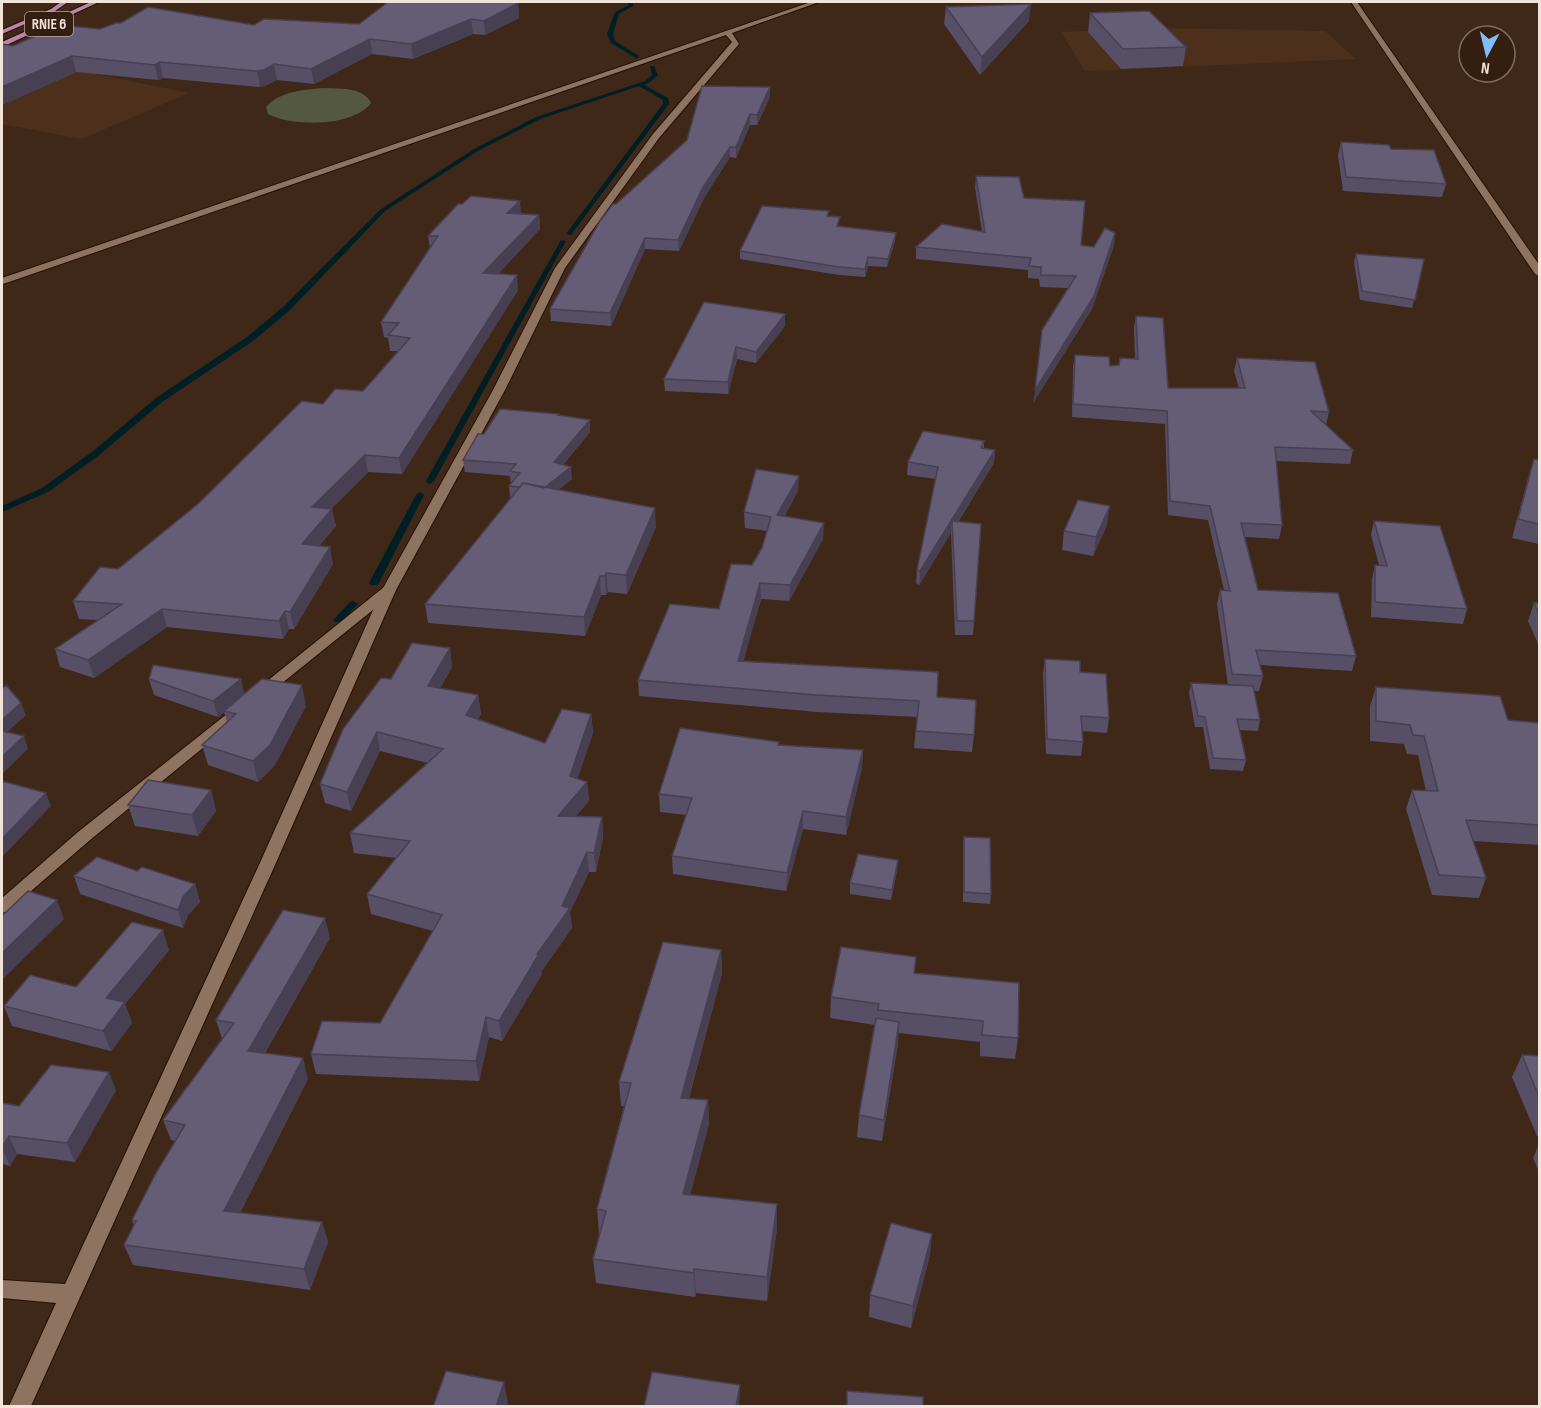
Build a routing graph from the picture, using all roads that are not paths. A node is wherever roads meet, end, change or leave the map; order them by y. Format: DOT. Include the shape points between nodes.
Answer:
graph roads {
  1 [pos="65,2"];
  2 [pos="96,2"];
  3 [pos="816,2"];
  4 [pos="1354,2"];
  5 [pos="2,32"];
  6 [pos="728,33"];
  7 [pos="2,45"];
  8 [pos="1539,273"];
  9 [pos="2,281"];
  10 [pos="389,590"];
  11 [pos="2,907"];
  12 [pos="2,1289"];
  13 [pos="72,1294"];
  14 [pos="20,1407"];
  1 -- 5 [label="main road, RNIE 6"];
  2 -- 7 [label="main road, RNIE 6"];
  3 -- 6 [label="street"];
  4 -- 8 [label="street"];
  6 -- 9 [label="street"];
  6 -- 10 [label="street" via="736,42 656,136 560,268 499,390"];
  10 -- 11 [label="street"];
  10 -- 13 [label="street"];
  12 -- 13 [label="street"];
  13 -- 14 [label="street"];
}
